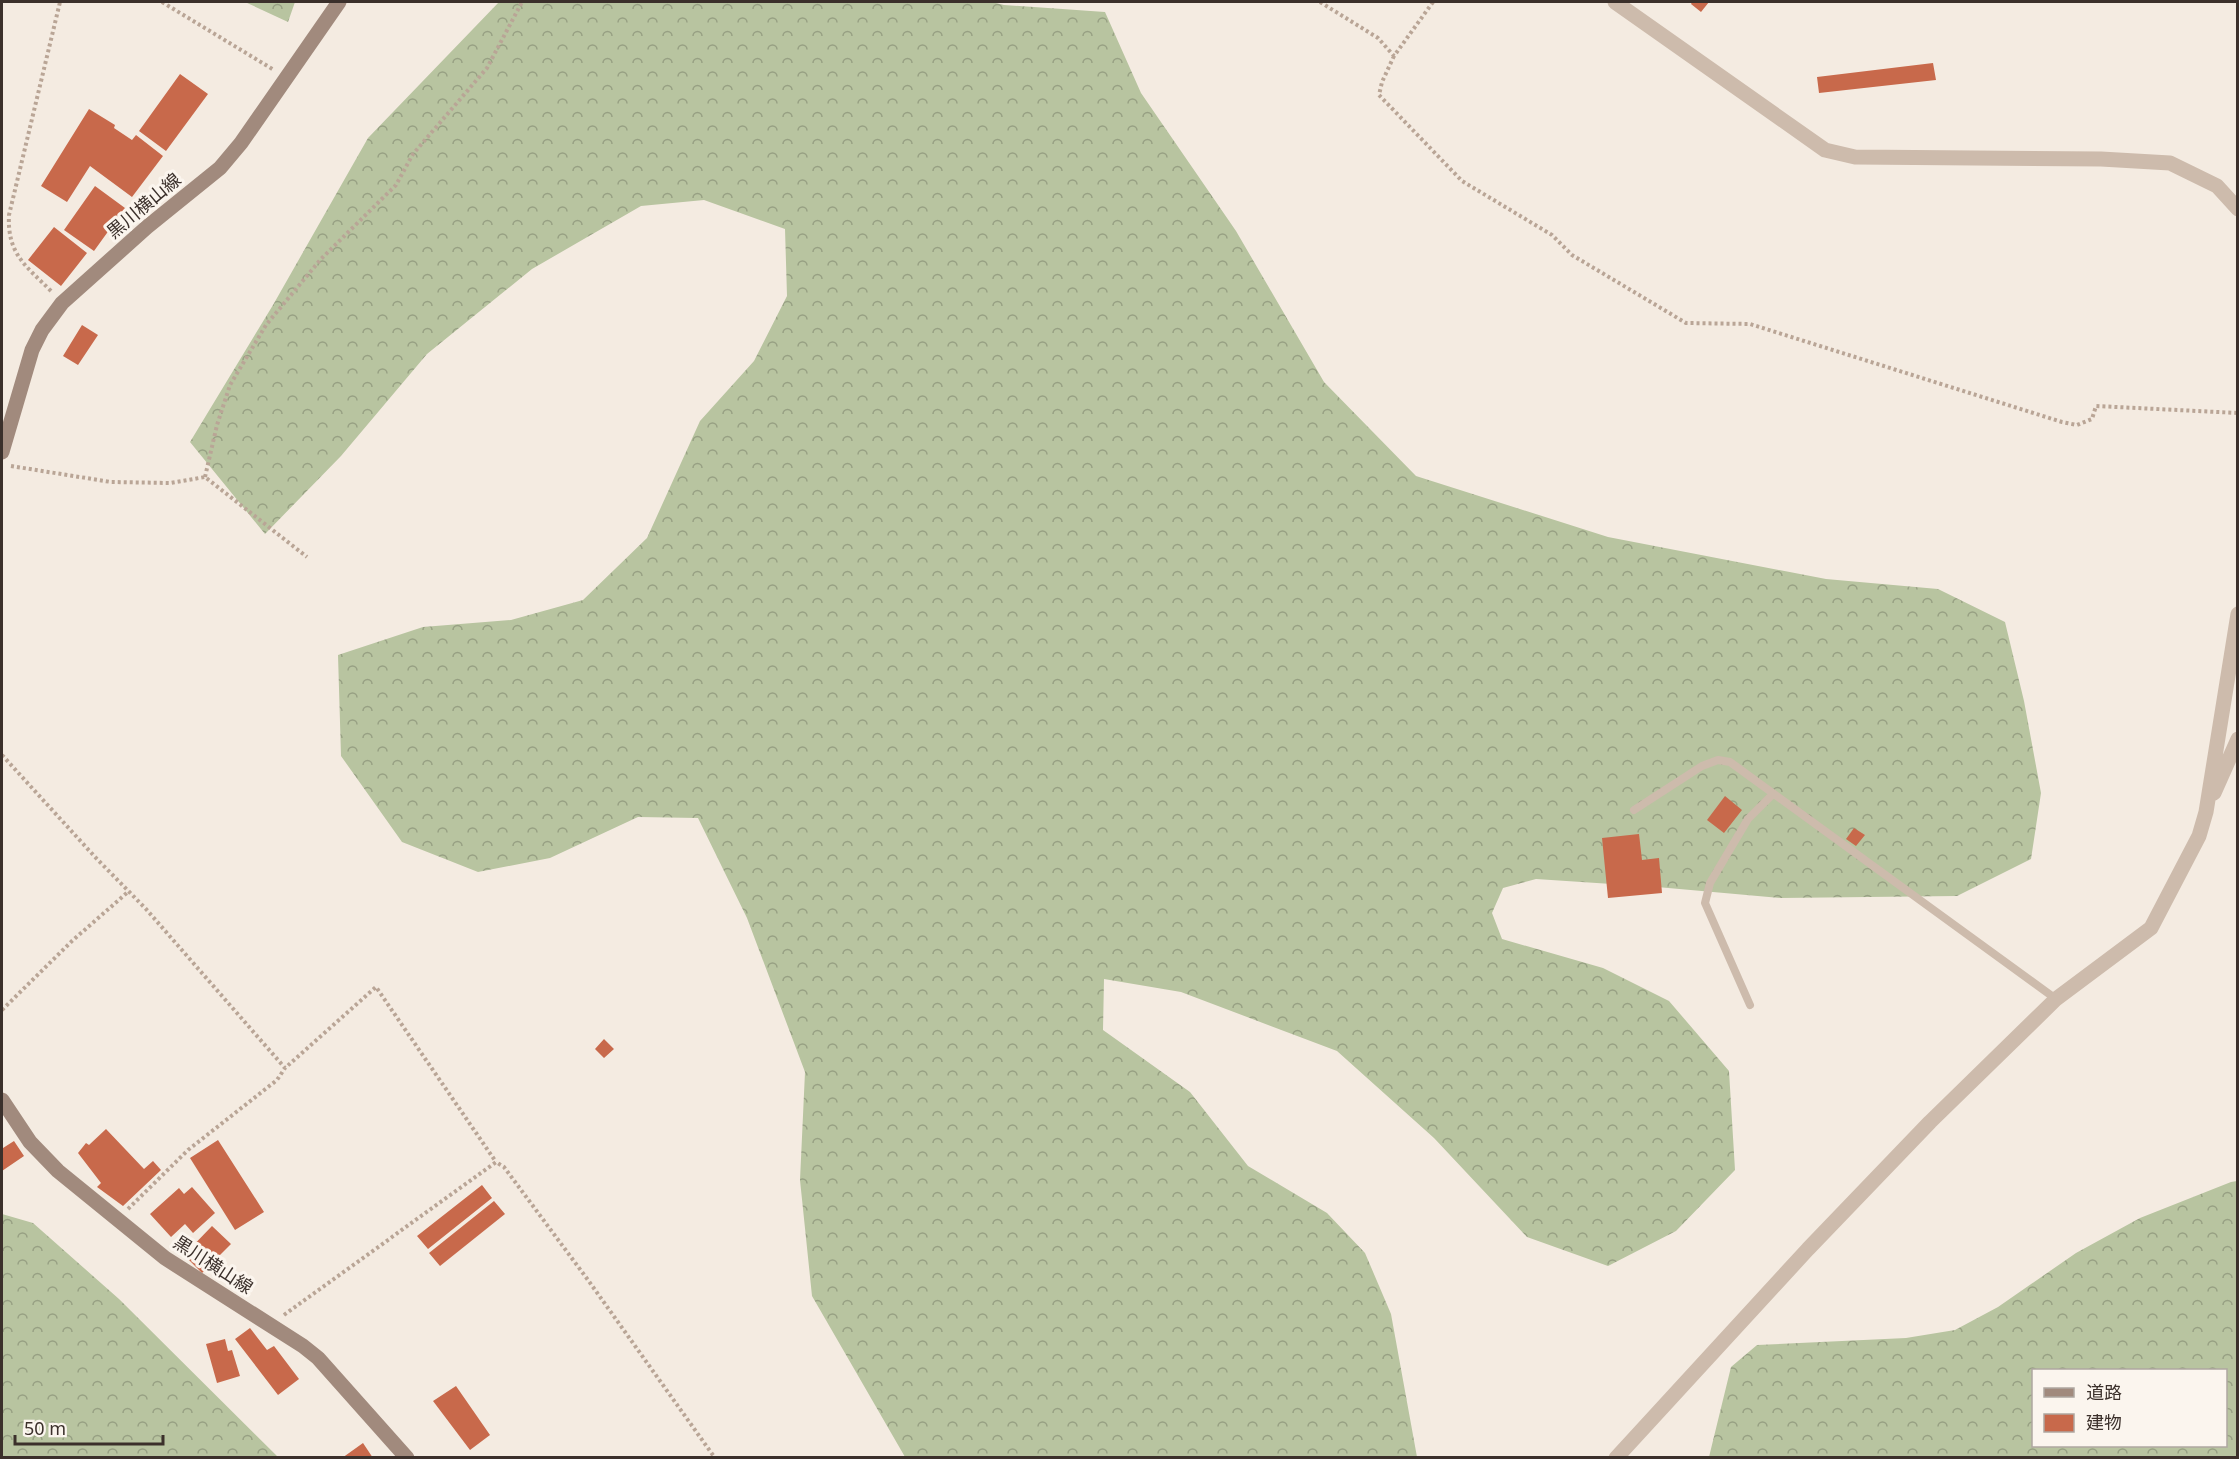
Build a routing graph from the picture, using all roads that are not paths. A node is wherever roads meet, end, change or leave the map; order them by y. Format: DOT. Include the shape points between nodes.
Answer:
graph roads {
  1 [pos="339,2"];
  2 [pos="1615,2"];
  3 [pos="2238,209"];
  4 [pos="2,452"];
  5 [pos="2238,614"];
  6 [pos="2238,739"];
  7 [pos="1773,794"];
  8 [pos="1634,810"];
  9 [pos="2206,812"];
  10 [pos="2056,999"];
  11 [pos="1750,1005"];
  12 [pos="2,1100"];
  13 [pos="407,1458"];
  14 [pos="1616,1458"];
  1 -- 4 [label="main road, 黒川横山線" via="220,168 62,303 33,350"];
  2 -- 3 [label="street" via="1825,150 1856,157 2170,163 2217,186"];
  5 -- 9 [label="street"];
  6 -- 9 [label="street"];
  7 -- 8 [label="lane" via="1730,762 1718,760 1702,766"];
  7 -- 10 [label="lane"];
  7 -- 11 [label="lane" via="1748,819 1710,883 1705,903"];
  9 -- 10 [label="street" via="2199,836 2151,928"];
  10 -- 14 [label="street" via="1889,1165"];
  12 -- 13 [label="main road, 黒川横山線" via="42,1156 117,1219 165,1258 318,1358"];
}
